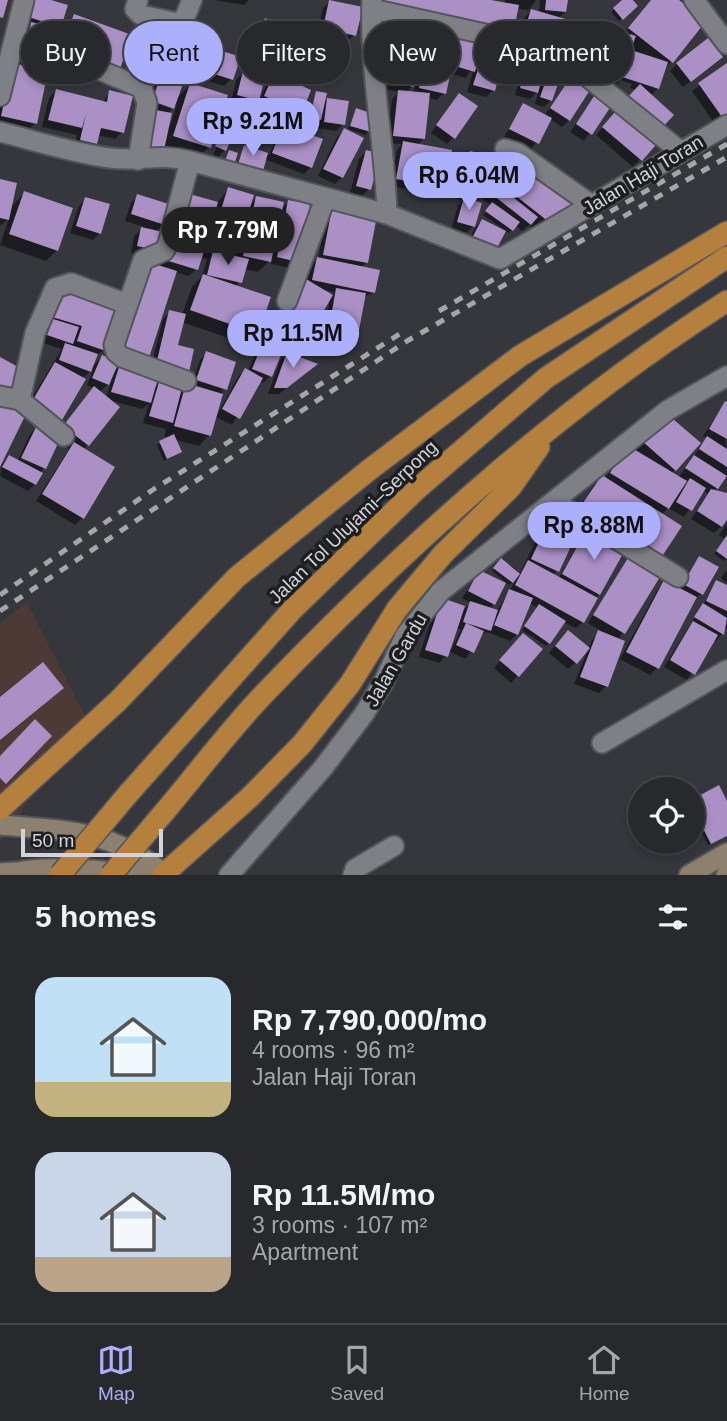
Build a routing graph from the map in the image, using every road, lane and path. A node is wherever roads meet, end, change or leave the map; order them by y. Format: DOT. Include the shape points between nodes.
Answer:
graph roads {
  1 [pos="24,0"];
  2 [pos="138,0"];
  3 [pos="192,0"];
  4 [pos="694,0"];
  5 [pos="372,5"];
  6 [pos="727,44"];
  7 [pos="110,75"];
  8 [pos="0,96"];
  9 [pos="727,125"];
  10 [pos="0,132"];
  11 [pos="505,149"];
  12 [pos="680,152"];
  13 [pos="138,160"];
  14 [pos="190,161"];
  15 [pos="325,199"];
  16 [pos="592,205"];
  17 [pos="387,214"];
  18 [pos="727,232"];
  19 [pos="727,257"];
  20 [pos="288,301"];
  21 [pos="727,301"];
  22 [pos="127,304"];
  23 [pos="727,376"];
  24 [pos="186,381"];
  25 [pos="0,396"];
  26 [pos="20,400"];
  27 [pos="559,420"];
  28 [pos="64,436"];
  29 [pos="554,501"];
  30 [pos="678,577"];
  31 [pos="727,670"];
  32 [pos="602,743"];
  33 [pos="0,809"];
  34 [pos="0,825"];
  35 [pos="394,846"];
  36 [pos="727,853"];
  37 [pos="23,871"];
  38 [pos="0,873"];
  39 [pos="61,875"];
  40 [pos="111,875"];
  41 [pos="165,875"];
  42 [pos="229,875"];
  43 [pos="353,875"];
  44 [pos="689,875"];
  1 -- 8 [label="street"];
  2 -- 3 [label="street" via="135,9 141,15 178,24 186,23"];
  4 -- 6 [label="street"];
  5 -- 12 [label="street" via="503,38 578,69"];
  5 -- 17 [label="street"];
  7 -- 13 [label="street" via="142,88 147,103"];
  9 -- 12 [label="street, Jalan Haji Toran"];
  10 -- 13 [label="street, Jalan Haji Toran" via="80,152"];
  11 -- 16 [label="street" via="518,153"];
  12 -- 16 [label="street, Jalan Haji Toran"];
  13 -- 14 [label="street, Jalan Haji Toran" via="159,155"];
  14 -- 15 [label="street, Jalan Haji Toran"];
  14 -- 22 [label="street" via="167,247 143,260"];
  15 -- 17 [label="street, Jalan Haji Toran"];
  15 -- 20 [label="street"];
  16 -- 17 [label="street, Jalan Haji Toran" via="500,259"];
  18 -- 33 [label="highway" via="520,356 369,470 237,578 118,701"];
  19 -- 39 [label="highway, Jalan Tol Ulujami–Serpong, bridge" via="546,378 416,489 292,610"];
  21 -- 27 [label="highway"];
  22 -- 24 [label="street" via="114,345 116,352"];
  22 -- 26 [label="street" via="71,283 55,288 35,333"];
  23 -- 29 [label="street, Jalan Gardu" via="668,410"];
  25 -- 26 [label="street"];
  26 -- 28 [label="street"];
  27 -- 40 [label="highway, bridge" via="416,545 261,698"];
  27 -- 41 [label="highway" via="511,487 443,554 397,610 350,684 302,744"];
  29 -- 30 [label="street"];
  29 -- 42 [label="street, Jalan Gardu" via="421,612 364,714"];
  31 -- 32 [label="street"];
  34 -- 41 [label="main road" via="62,830 115,841"];
  35 -- 43 [label="street" via="355,869"];
  36 -- 44 [label="main road"];
  37 -- 38 [label="main road"];
  37 -- 39 [label="main road"];
  37 -- 41 [label="main road" via="85,867"];
}
